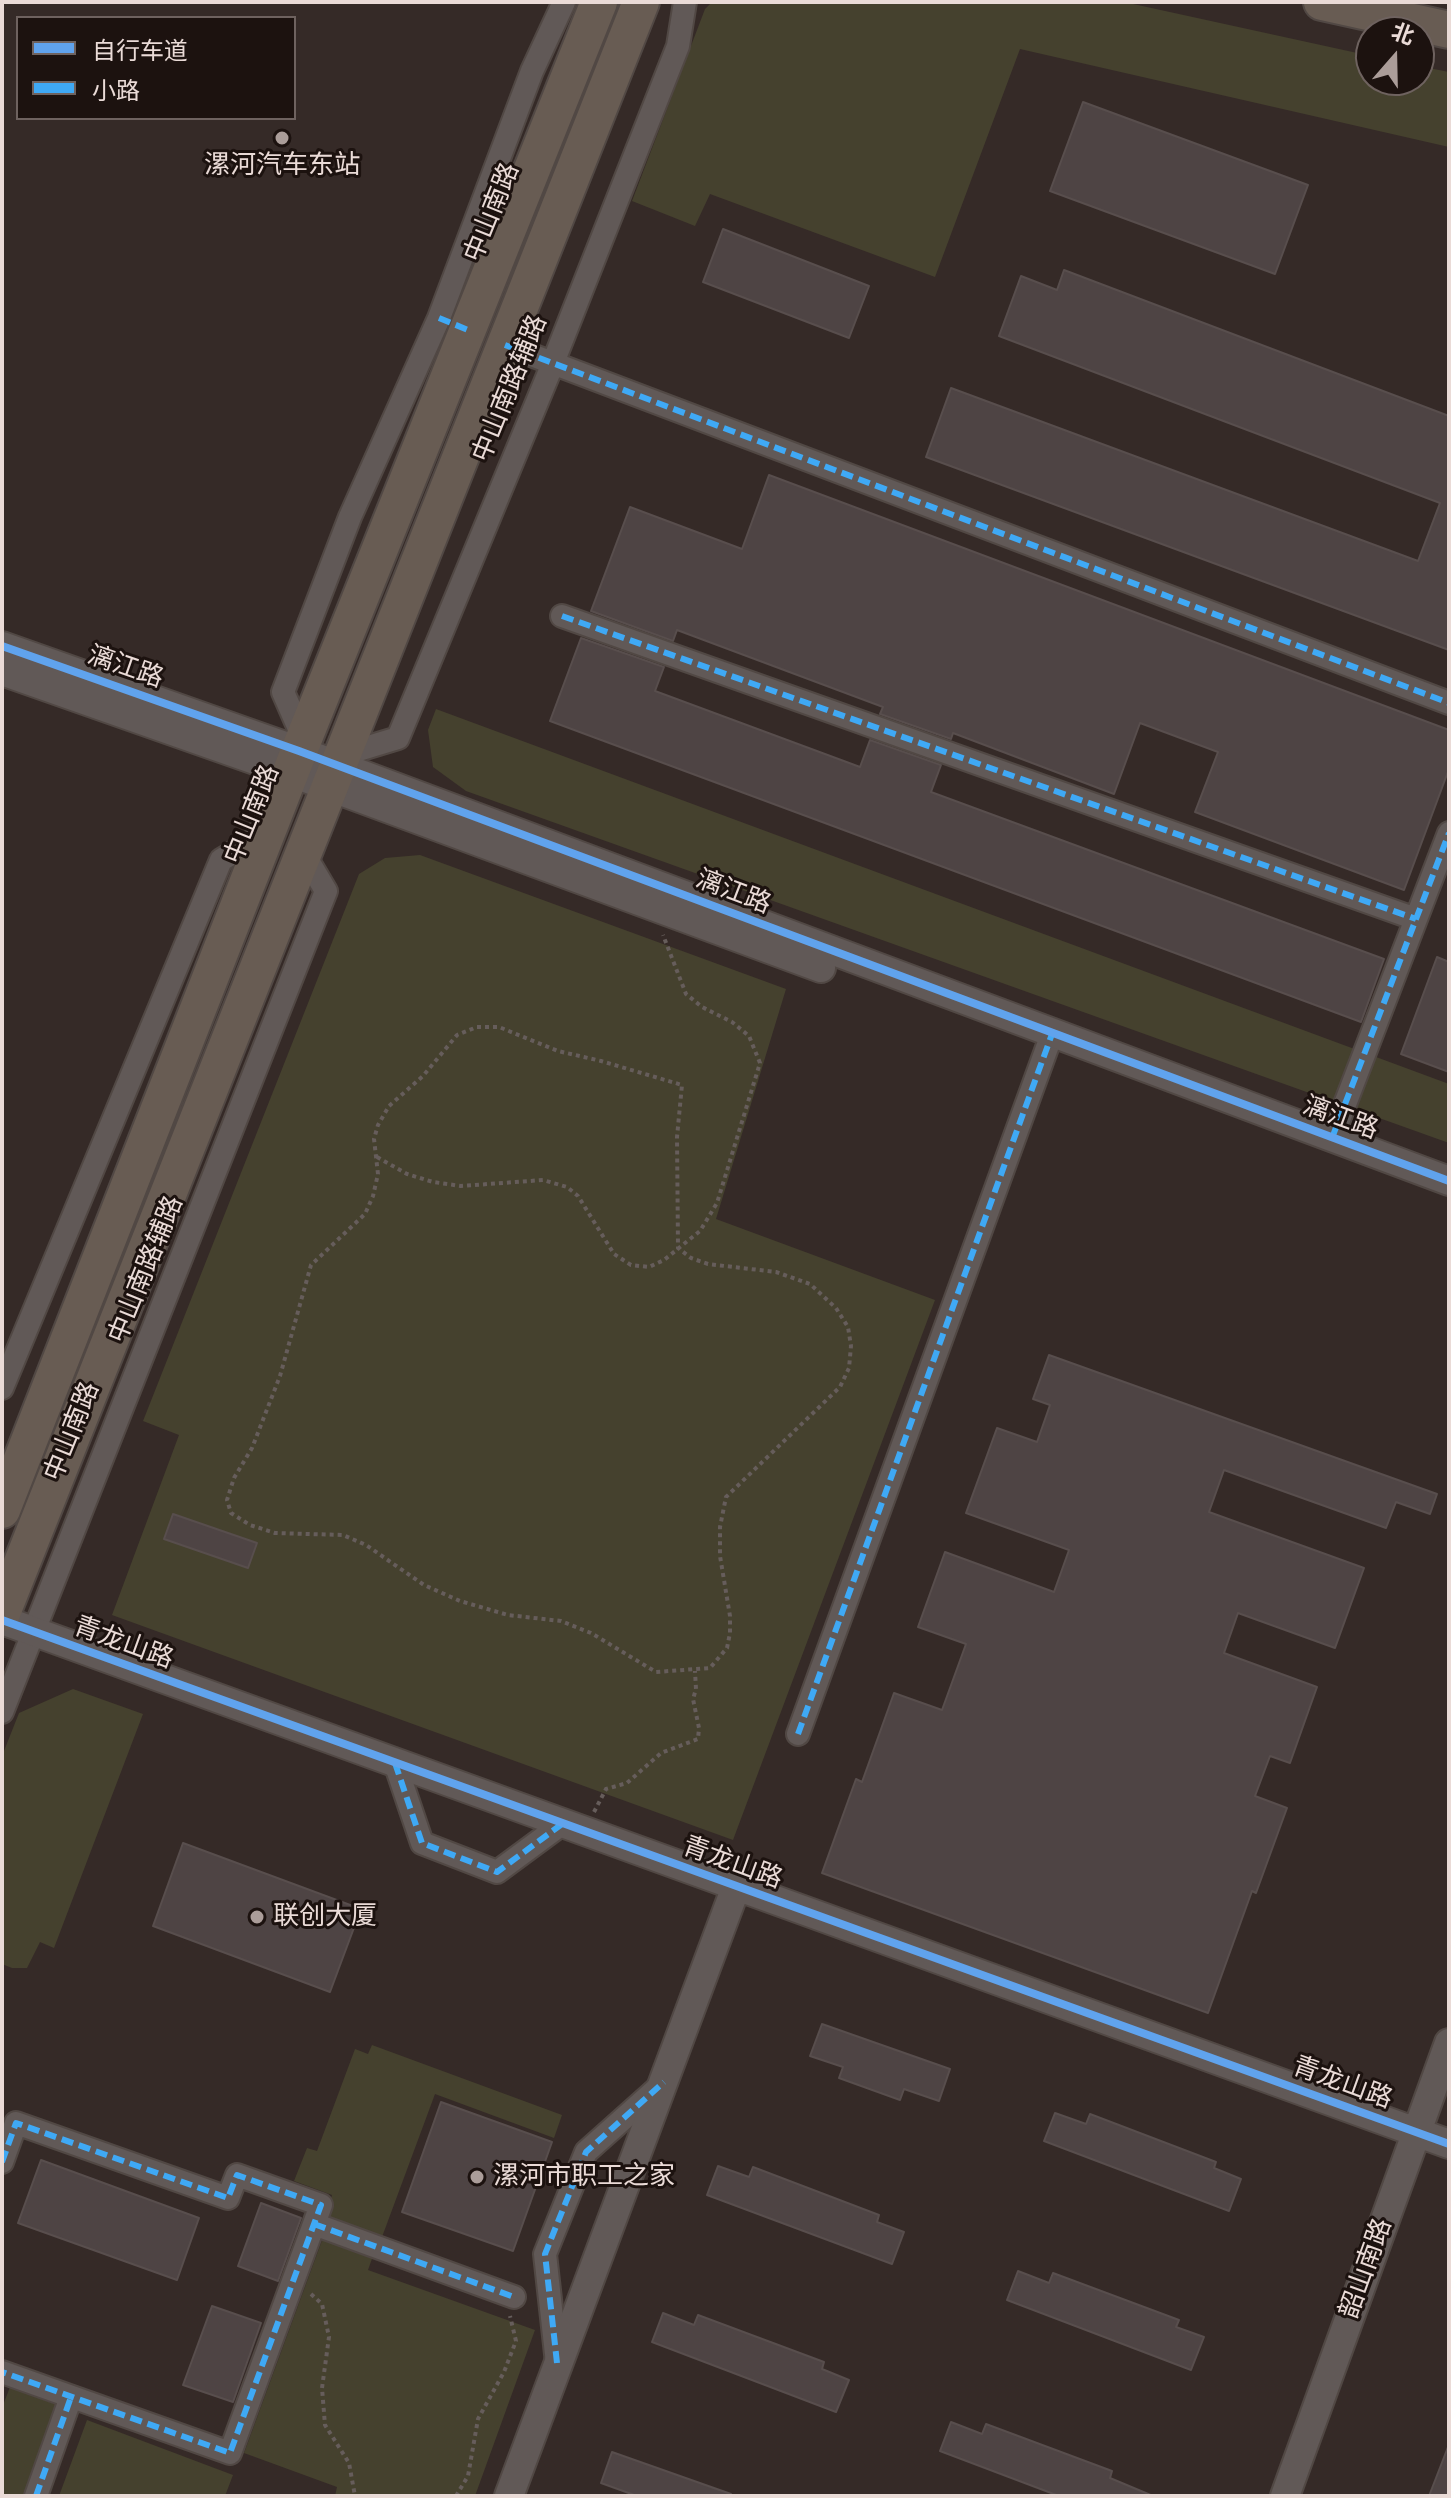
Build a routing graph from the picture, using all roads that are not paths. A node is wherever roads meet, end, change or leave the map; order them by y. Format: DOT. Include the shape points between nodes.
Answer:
graph roads {
  1 [pos="564,2"];
  2 [pos="599,2"];
  3 [pos="641,2"];
  4 [pos="685,2"];
  5 [pos="1322,2"];
  6 [pos="1449,30"];
  7 [pos="454,324"];
  8 [pos="505,345"];
  9 [pos="553,363"];
  10 [pos="562,616"];
  11 [pos="2,646"];
  12 [pos="2,671"];
  13 [pos="1449,703"];
  14 [pos="298,755"];
  15 [pos="336,769"];
  16 [pos="267,832"];
  17 [pos="1449,833"];
  18 [pos="303,852"];
  19 [pos="1416,919"];
  20 [pos="1050,1042"];
  21 [pos="1332,1138"];
  22 [pos="1449,1181"];
  23 [pos="1449,1200"];
  24 [pos="2,1388"];
  25 [pos="2,1510"];
  26 [pos="2,1613"];
  27 [pos="2,1620"];
  28 [pos="33,1632"];
  29 [pos="2,1712"];
  30 [pos="798,1734"];
  31 [pos="395,1763"];
  32 [pos="573,1828"];
  33 [pos="736,1887"];
  34 [pos="1449,2043"];
  35 [pos="664,2082"];
  36 [pos="1416,2132"];
  37 [pos="1449,2144"];
  38 [pos="2,2162"];
  39 [pos="314,2224"];
  40 [pos="509,2295"];
  41 [pos="557,2363"];
  42 [pos="3,2377"];
  43 [pos="71,2397"];
  44 [pos="36,2496"];
  45 [pos="509,2496"];
  46 [pos="1285,2496"];
  1 -- 7 [label="street" via="532,71"];
  2 -- 7 [label="main road, 中山南路"];
  3 -- 8 [label="main road, 中山南路"];
  4 -- 9 [label="street, 中山南路辅路" via="678,46"];
  5 -- 6 [label="main road"];
  7 -- 8 [label="main road"];
  7 -- 14 [label="main road, 中山南路"];
  8 -- 9 [label="street"];
  8 -- 15 [label="main road, 中山南路"];
  9 -- 13 [label="street"];
  9 -- 15 [label="street, 中山南路辅路" via="398,738"];
  10 -- 19 [label="street"];
  11 -- 14 [label="street, 漓江路"];
  12 -- 14 [label="street, 漓江路"];
  14 -- 15 [label="street, 漓江路"];
  14 -- 16 [label="main road, 中山南路"];
  15 -- 18 [label="main road, 中山南路"];
  15 -- 20 [label="street, 漓江路"];
  15 -- 20 [label="street, 漓江路" via="667,912"];
  16 -- 24 [label="street" via="221,860"];
  16 -- 25 [label="main road, 中山南路"];
  17 -- 19 [label="street"];
  18 -- 26 [label="main road, 中山南路"];
  18 -- 28 [label="street, 中山南路辅路" via="326,891"];
  19 -- 21 [label="street"];
  20 -- 21 [label="street, 漓江路"];
  20 -- 23 [label="street, 漓江路"];
  20 -- 30 [label="street"];
  21 -- 22 [label="street, 漓江路"];
  27 -- 28 [label="street, 青龙山路"];
  28 -- 29 [label="street, 中山南路辅路"];
  28 -- 31 [label="street, 青龙山路"];
  31 -- 32 [label="street, 青龙山路"];
  31 -- 32 [label="street" via="422,1843 497,1872"];
  32 -- 33 [label="street, 青龙山路"];
  33 -- 35 [label="street"];
  33 -- 36 [label="street, 青龙山路"];
  34 -- 36 [label="street, 韶山南路"];
  35 -- 41 [label="street"];
  35 -- 41 [label="street" via="586,2152 545,2254"];
  36 -- 37 [label="street, 青龙山路"];
  36 -- 46 [label="street, 韶山南路"];
  38 -- 39 [label="street" via="16,2123 228,2198 237,2175 321,2205"];
  39 -- 40 [label="street"];
  39 -- 43 [label="street" via="230,2453"];
  41 -- 45 [label="street"];
  42 -- 43 [label="street"];
  43 -- 44 [label="street"];
}
